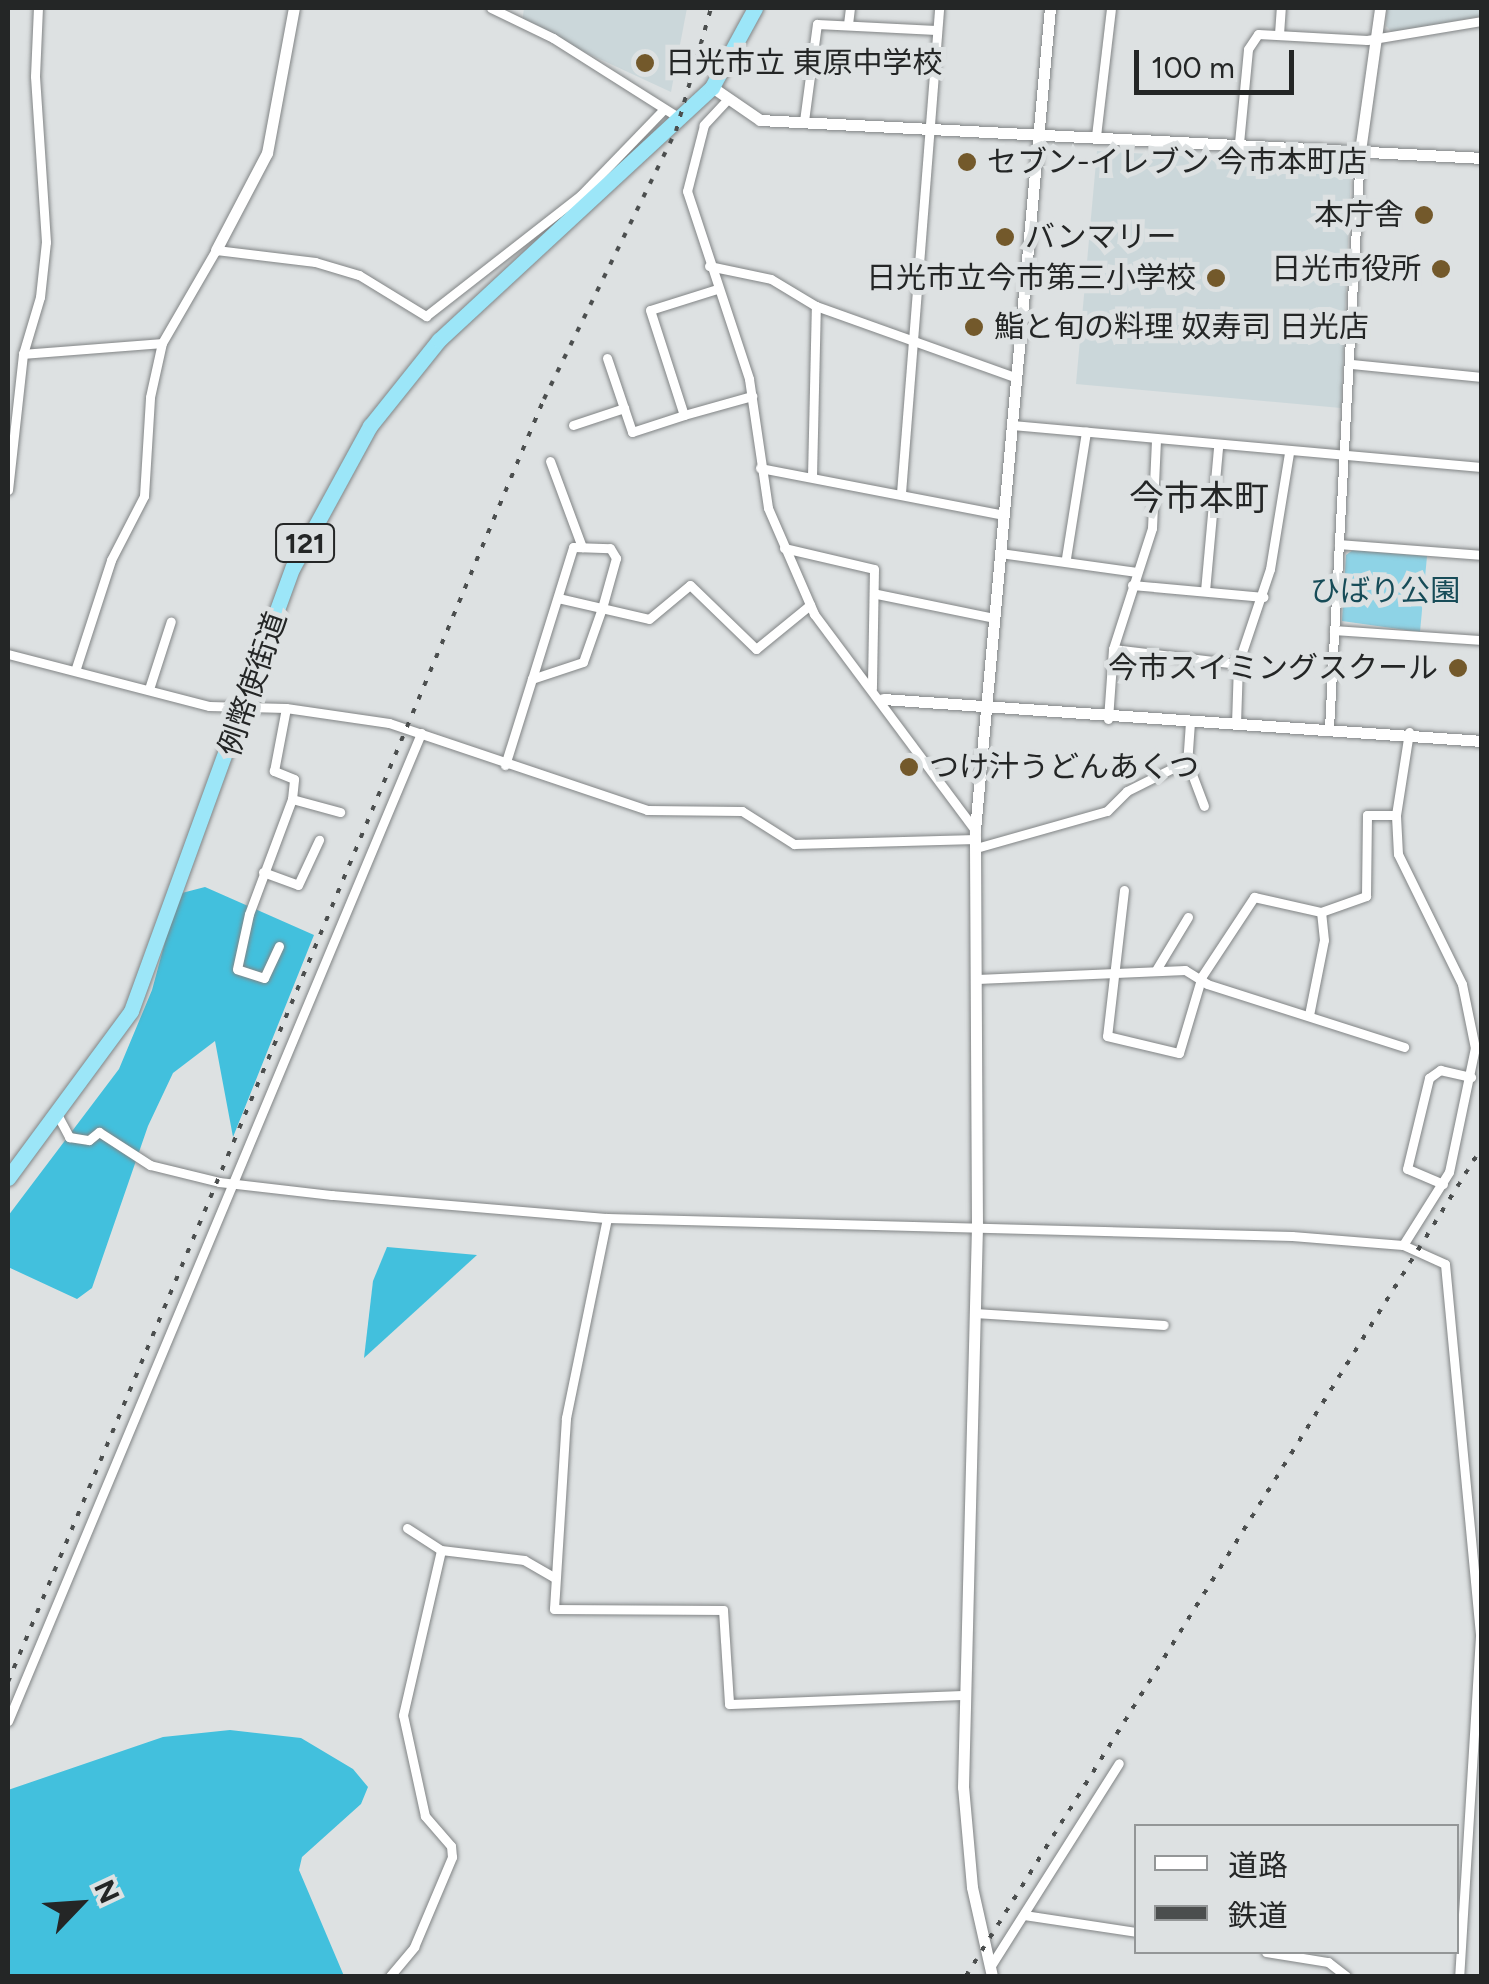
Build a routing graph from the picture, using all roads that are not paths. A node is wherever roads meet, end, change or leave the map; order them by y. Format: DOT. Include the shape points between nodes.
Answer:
graph roads {
  1 [pos="38,8"];
  2 [pos="294,8"];
  3 [pos="497,8"];
  4 [pos="756,8"];
  5 [pos="850,8"];
  6 [pos="939,8"];
  7 [pos="1050,8"];
  8 [pos="1111,8"];
  9 [pos="1280,8"];
  10 [pos="1380,8"];
  11 [pos="1482,21"];
  12 [pos="848,24"];
  13 [pos="936,30"];
  14 [pos="1279,34"];
  15 [pos="1378,38"];
  16 [pos="712,86"];
  17 [pos="726,100"];
  18 [pos="670,114"];
  19 [pos="804,121"];
  20 [pos="929,126"];
  21 [pos="1038,133"];
  22 [pos="1096,136"];
  23 [pos="1239,143"];
  24 [pos="1360,152"];
  25 [pos="1482,158"];
  26 [pos="216,250"];
  27 [pos="708,266"];
  28 [pos="717,289"];
  29 [pos="816,306"];
  30 [pos="916,342"];
  31 [pos="162,343"];
  32 [pos="23,354"];
  33 [pos="607,358"];
  34 [pos="1351,364"];
  35 [pos="1014,376"];
  36 [pos="1482,377"];
  37 [pos="752,396"];
  38 [pos="624,408"];
  39 [pos="684,415"];
  40 [pos="573,425"];
  41 [pos="1011,425"];
  42 [pos="1086,432"];
  43 [pos="1156,440"];
  44 [pos="1218,446"];
  45 [pos="1290,453"];
  46 [pos="1346,457"];
  47 [pos="550,460"];
  48 [pos="1482,466"];
  49 [pos="760,468"];
  50 [pos="812,477"];
  51 [pos="8,490"];
  52 [pos="901,493"];
  53 [pos="1003,515"];
  54 [pos="1340,544"];
  55 [pos="582,548"];
  56 [pos="784,548"];
  57 [pos="1000,553"];
  58 [pos="1482,555"];
  59 [pos="1066,558"];
  60 [pos="1137,572"];
  61 [pos="1132,585"];
  62 [pos="1205,591"];
  63 [pos="877,594"];
  64 [pos="1262,597"];
  65 [pos="558,598"];
  66 [pos="810,605"];
  67 [pos="602,608"];
  68 [pos="994,618"];
  69 [pos="171,621"];
  70 [pos="1334,630"];
  71 [pos="1482,640"];
  72 [pos="1113,649"];
  73 [pos="8,654"];
  74 [pos="1238,664"];
  75 [pos="76,668"];
  76 [pos="532,678"];
  77 [pos="872,688"];
  78 [pos="149,689"];
  79 [pos="884,699"];
  80 [pos="987,706"];
  81 [pos="245,707"];
  82 [pos="286,708"];
  83 [pos="1108,719"];
  84 [pos="1190,722"];
  85 [pos="1236,724"];
  86 [pos="1329,728"];
  87 [pos="1408,732"];
  88 [pos="421,733"];
  89 [pos="1482,741"];
  90 [pos="1187,760"];
  91 [pos="505,765"];
  92 [pos="292,798"];
  93 [pos="1204,806"];
  94 [pos="340,812"];
  95 [pos="1396,815"];
  96 [pos="976,839"];
  97 [pos="319,840"];
  98 [pos="263,872"];
  99 [pos="1124,890"];
  100 [pos="1321,912"];
  101 [pos="1188,916"];
  102 [pos="279,946"];
  103 [pos="1156,970"];
  104 [pos="1119,972"];
  105 [pos="1202,976"];
  106 [pos="977,979"];
  107 [pos="1309,1015"];
  108 [pos="1404,1047"];
  109 [pos="1471,1077"];
  110 [pos="58,1116"];
  111 [pos="8,1178"];
  112 [pos="232,1184"];
  113 [pos="1444,1184"];
  114 [pos="607,1218"];
  115 [pos="977,1228"];
  116 [pos="1403,1245"];
  117 [pos="975,1313"];
  118 [pos="1164,1325"];
  119 [pos="407,1528"];
  120 [pos="441,1550"];
  121 [pos="554,1577"];
  122 [pos="964,1696"];
  123 [pos="8,1720"];
  124 [pos="1119,1763"];
  125 [pos="1024,1915"];
  126 [pos="1134,1932"];
  127 [pos="1291,1954"];
  128 [pos="1329,1957"];
  129 [pos="991,1972"];
  130 [pos="390,1976"];
  131 [pos="1346,1976"];
  132 [pos="1458,1976"];
  1 -- 32 [label="street" via="35,76 46,242"];
  2 -- 26 [label="street" via="267,153"];
  3 -- 18 [label="street"];
  4 -- 16 [label="highway, 例幣使街道 / 121"];
  5 -- 12 [label="street"];
  6 -- 13 [label="street"];
  7 -- 21 [label="street"];
  8 -- 22 [label="street"];
  9 -- 14 [label="street"];
  10 -- 15 [label="street"];
  11 -- 15 [label="street"];
  12 -- 13 [label="street"];
  12 -- 19 [label="street" via="817,24"];
  13 -- 20 [label="street"];
  14 -- 15 [label="street"];
  14 -- 23 [label="street" via="1252,37"];
  15 -- 24 [label="street"];
  16 -- 17 [label="street"];
  16 -- 18 [label="highway, 例幣使街道 / 121"];
  17 -- 19 [label="street" via="760,120"];
  17 -- 27 [label="street" via="704,125 686,191"];
  18 -- 26 [label="street" via="581,195 426,316 359,274"];
  18 -- 81 [label="highway, 例幣使街道 / 121" via="438,340 370,426 294,568"];
  19 -- 20 [label="street"];
  20 -- 21 [label="street"];
  20 -- 30 [label="street"];
  21 -- 22 [label="street"];
  21 -- 35 [label="street"];
  22 -- 23 [label="street"];
  23 -- 24 [label="street"];
  24 -- 25 [label="street"];
  24 -- 34 [label="street"];
  26 -- 31 [label="street"];
  27 -- 28 [label="street"];
  27 -- 29 [label="street" via="771,279"];
  28 -- 37 [label="street"];
  28 -- 39 [label="street" via="650,310"];
  29 -- 30 [label="street"];
  29 -- 50 [label="street"];
  30 -- 35 [label="street"];
  30 -- 52 [label="street"];
  31 -- 32 [label="street"];
  31 -- 75 [label="street" via="150,397 144,496 111,560"];
  32 -- 51 [label="street"];
  33 -- 38 [label="street"];
  34 -- 36 [label="street"];
  34 -- 46 [label="street"];
  35 -- 41 [label="street"];
  37 -- 39 [label="street"];
  37 -- 49 [label="street"];
  38 -- 39 [label="street" via="632,432"];
  38 -- 40 [label="street"];
  41 -- 42 [label="street"];
  41 -- 53 [label="street"];
  42 -- 43 [label="street"];
  42 -- 59 [label="street"];
  43 -- 44 [label="street"];
  43 -- 60 [label="street" via="1152,528"];
  44 -- 45 [label="street"];
  44 -- 62 [label="street"];
  45 -- 46 [label="street"];
  45 -- 64 [label="street"];
  46 -- 48 [label="street"];
  46 -- 54 [label="street"];
  47 -- 55 [label="street"];
  49 -- 50 [label="street"];
  49 -- 56 [label="street"];
  50 -- 52 [label="street"];
  52 -- 53 [label="street"];
  53 -- 57 [label="street"];
  54 -- 58 [label="street"];
  54 -- 70 [label="street"];
  55 -- 65 [label="street" via="572,547"];
  55 -- 67 [label="street" via="610,548 616,558"];
  56 -- 63 [label="street" via="874,569"];
  56 -- 66 [label="street"];
  57 -- 59 [label="street"];
  57 -- 68 [label="street"];
  59 -- 60 [label="street"];
  60 -- 61 [label="street"];
  61 -- 62 [label="street"];
  61 -- 72 [label="street"];
  62 -- 64 [label="street"];
  63 -- 68 [label="street"];
  63 -- 77 [label="street"];
  64 -- 74 [label="street"];
  65 -- 67 [label="street"];
  65 -- 76 [label="street"];
  66 -- 67 [label="street" via="756,649 690,585 648,619"];
  66 -- 77 [label="street"];
  67 -- 76 [label="street" via="583,662"];
  68 -- 80 [label="street"];
  69 -- 78 [label="street"];
  70 -- 71 [label="street"];
  70 -- 86 [label="street"];
  72 -- 74 [label="street"];
  72 -- 83 [label="street"];
  73 -- 75 [label="street"];
  74 -- 85 [label="street"];
  75 -- 78 [label="street"];
  76 -- 91 [label="street"];
  77 -- 79 [label="street"];
  78 -- 81 [label="street" via="209,706"];
  79 -- 80 [label="street"];
  79 -- 96 [label="street"];
  80 -- 83 [label="street"];
  80 -- 96 [label="street"];
  81 -- 82 [label="street"];
  81 -- 110 [label="highway, 例幣使街道 / 121" via="131,1012"];
  82 -- 88 [label="street"];
  82 -- 92 [label="street" via="274,770 294,779"];
  83 -- 84 [label="street"];
  84 -- 85 [label="street"];
  84 -- 90 [label="street"];
  85 -- 86 [label="street"];
  86 -- 87 [label="street"];
  87 -- 89 [label="street"];
  87 -- 95 [label="street"];
  88 -- 91 [label="street"];
  88 -- 112 [label="street"];
  90 -- 93 [label="street"];
  90 -- 96 [label="street" via="1127,791 1106,810"];
  91 -- 96 [label="street" via="647,810 742,811 794,844"];
  92 -- 94 [label="street"];
  92 -- 98 [label="street"];
  95 -- 100 [label="street" via="1366,816 1366,896"];
  95 -- 109 [label="street" via="1400,862 1467,999 1474,1032"];
  96 -- 106 [label="street"];
  97 -- 98 [label="street" via="298,885"];
  98 -- 102 [label="street" via="237,969 264,978"];
  99 -- 104 [label="street"];
  100 -- 105 [label="street" via="1254,897"];
  100 -- 107 [label="street" via="1324,940"];
  101 -- 103 [label="street"];
  103 -- 104 [label="street"];
  103 -- 105 [label="street"];
  104 -- 105 [label="street" via="1107,1036 1179,1052"];
  104 -- 106 [label="street"];
  105 -- 107 [label="street" via="1206,984"];
  106 -- 115 [label="street"];
  107 -- 108 [label="street"];
  109 -- 113 [label="street"];
  109 -- 113 [label="street" via="1440,1070 1429,1078 1408,1169"];
  110 -- 111 [label="highway, 例幣使街道 / 121"];
  110 -- 112 [label="street" via="69,1137 89,1140 99,1132 150,1164"];
  112 -- 114 [label="street"];
  112 -- 123 [label="street"];
  113 -- 116 [label="street"];
  114 -- 115 [label="street"];
  114 -- 121 [label="street" via="566,1418"];
  115 -- 116 [label="street"];
  115 -- 117 [label="street"];
  116 -- 132 [label="street" via="1445,1264 1477,1590 1477,1716"];
  117 -- 118 [label="street"];
  117 -- 122 [label="street"];
  119 -- 120 [label="street"];
  120 -- 121 [label="street" via="524,1560"];
  120 -- 130 [label="street" via="403,1715 426,1816 451,1846 452,1857 414,1946"];
  121 -- 122 [label="street" via="554,1609 724,1610 729,1704"];
  122 -- 129 [label="street" via="967,1842"];
  124 -- 125 [label="street"];
  125 -- 126 [label="street"];
  125 -- 129 [label="street"];
  127 -- 128 [label="street"];
  128 -- 131 [label="street"];
}
